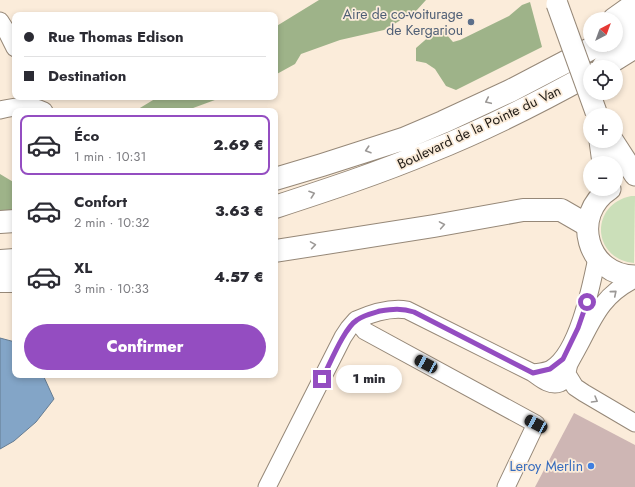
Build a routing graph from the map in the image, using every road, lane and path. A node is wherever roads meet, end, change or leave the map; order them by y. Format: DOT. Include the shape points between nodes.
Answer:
graph roads {
  1 [pos="557,2"];
  2 [pos="635,4"];
  3 [pos="623,13"];
  4 [pos="0,21"];
  5 [pos="635,23"];
  6 [pos="623,30"];
  7 [pos="583,40"];
  8 [pos="12,42"];
  9 [pos="635,48"];
  10 [pos="585,52"];
  11 [pos="615,60"];
  12 [pos="583,78"];
  13 [pos="510,91"];
  14 [pos="36,108"];
  15 [pos="595,108"];
  16 [pos="0,110"];
  17 [pos="618,148"];
  18 [pos="635,175"];
  19 [pos="278,178"];
  20 [pos="635,182"];
  21 [pos="623,184"];
  22 [pos="602,196"];
  23 [pos="278,206"];
  24 [pos="12,221"];
  25 [pos="0,222"];
  26 [pos="587,225"];
  27 [pos="278,251"];
  28 [pos="597,258"];
  29 [pos="12,260"];
  30 [pos="0,261"];
  31 [pos="635,277"];
  32 [pos="0,281"];
  33 [pos="12,281"];
  34 [pos="356,320"];
  35 [pos="565,366"];
  36 [pos="635,423"];
  37 [pos="267,487"];
  38 [pos="506,487"];
  1 -- 15 [label="main road, bridge"];
  2 -- 3 [label="highway"];
  4 -- 8 [label="lane"];
  5 -- 6 [label="highway"];
  7 -- 13 [label="highway"];
  9 -- 11 [label="highway"];
  10 -- 13 [label="highway, Boulevard de la Pointe du Van"];
  23 -- 12 [label="highway, Boulevard de la Pointe du Van, one-way" via="430,152 524,109"];
  13 -- 19 [label="highway, Boulevard de la Pointe du Van, one-way" via="403,139"];
  14 -- 16 [label="lane" via="22,106"];
  17 -- 18 [label="main road"];
  20 -- 21 [label="main road"];
  22 -- 26 [label="main road" via="590,213"];
  24 -- 25 [label="highway"];
  27 -- 26 [label="highway, one-way" via="523,210 561,210"];
  26 -- 28 [label="main road" via="591,248"];
  28 -- 31 [label="main road" via="616,273"];
  28 -- 35 [label="lane" via="584,311"];
  29 -- 30 [label="highway"];
  35 -- 31 [label="lane, one-way" via="570,364 605,300"];
  32 -- 33 [label="highway"];
  34 -- 35 [label="lane" via="390,309 407,310 550,384 559,384 563,380"];
  34 -- 37 [label="lane" via="344,337"];
  34 -- 38 [label="lane" via="365,331 536,424"];
  35 -- 36 [label="lane, one-way" via="575,387"];
}
